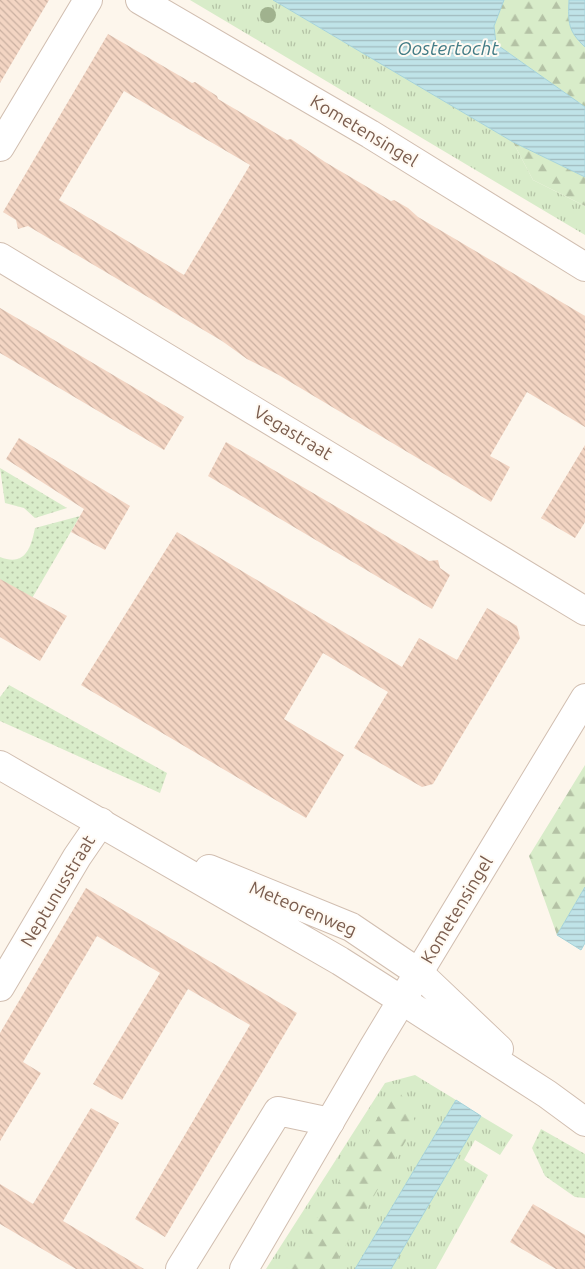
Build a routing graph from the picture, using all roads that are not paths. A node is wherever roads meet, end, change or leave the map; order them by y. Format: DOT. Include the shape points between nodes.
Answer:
graph roads {
  1 [pos="88,0"];
  2 [pos="140,0"];
  3 [pos="0,147"];
  4 [pos="0,257"];
  5 [pos="585,267"];
  6 [pos="585,611"];
  7 [pos="585,698"];
  8 [pos="0,765"];
  9 [pos="101,822"];
  10 [pos="420,974"];
  11 [pos="0,987"];
  12 [pos="403,1001"];
  13 [pos="547,1094"];
  14 [pos="330,1122"];
  15 [pos="585,1122"];
  16 [pos="180,1269"];
  17 [pos="244,1269"];
  1 -- 3 [label="street"];
  2 -- 5 [label="street, Kometensingel" via="370,134"];
  4 -- 6 [label="street, Vegastraat"];
  7 -- 10 [label="street, Kometensingel"];
  8 -- 9 [label="street, Meteorenweg"];
  9 -- 10 [label="street, Meteorenweg" via="351,927"];
  9 -- 11 [label="street, Neptunusstraat"];
  9 -- 12 [label="street, Meteorenweg"];
  10 -- 12 [label="street, Kometensingel"];
  10 -- 13 [label="street, Meteorenweg"];
  12 -- 13 [label="street, Meteorenweg"];
  12 -- 14 [label="street, Kometensingel"];
  13 -- 15 [label="street, Meteorenweg"];
  14 -- 16 [label="street" via="278,1111"];
  14 -- 17 [label="street, Kometensingel"];
}
